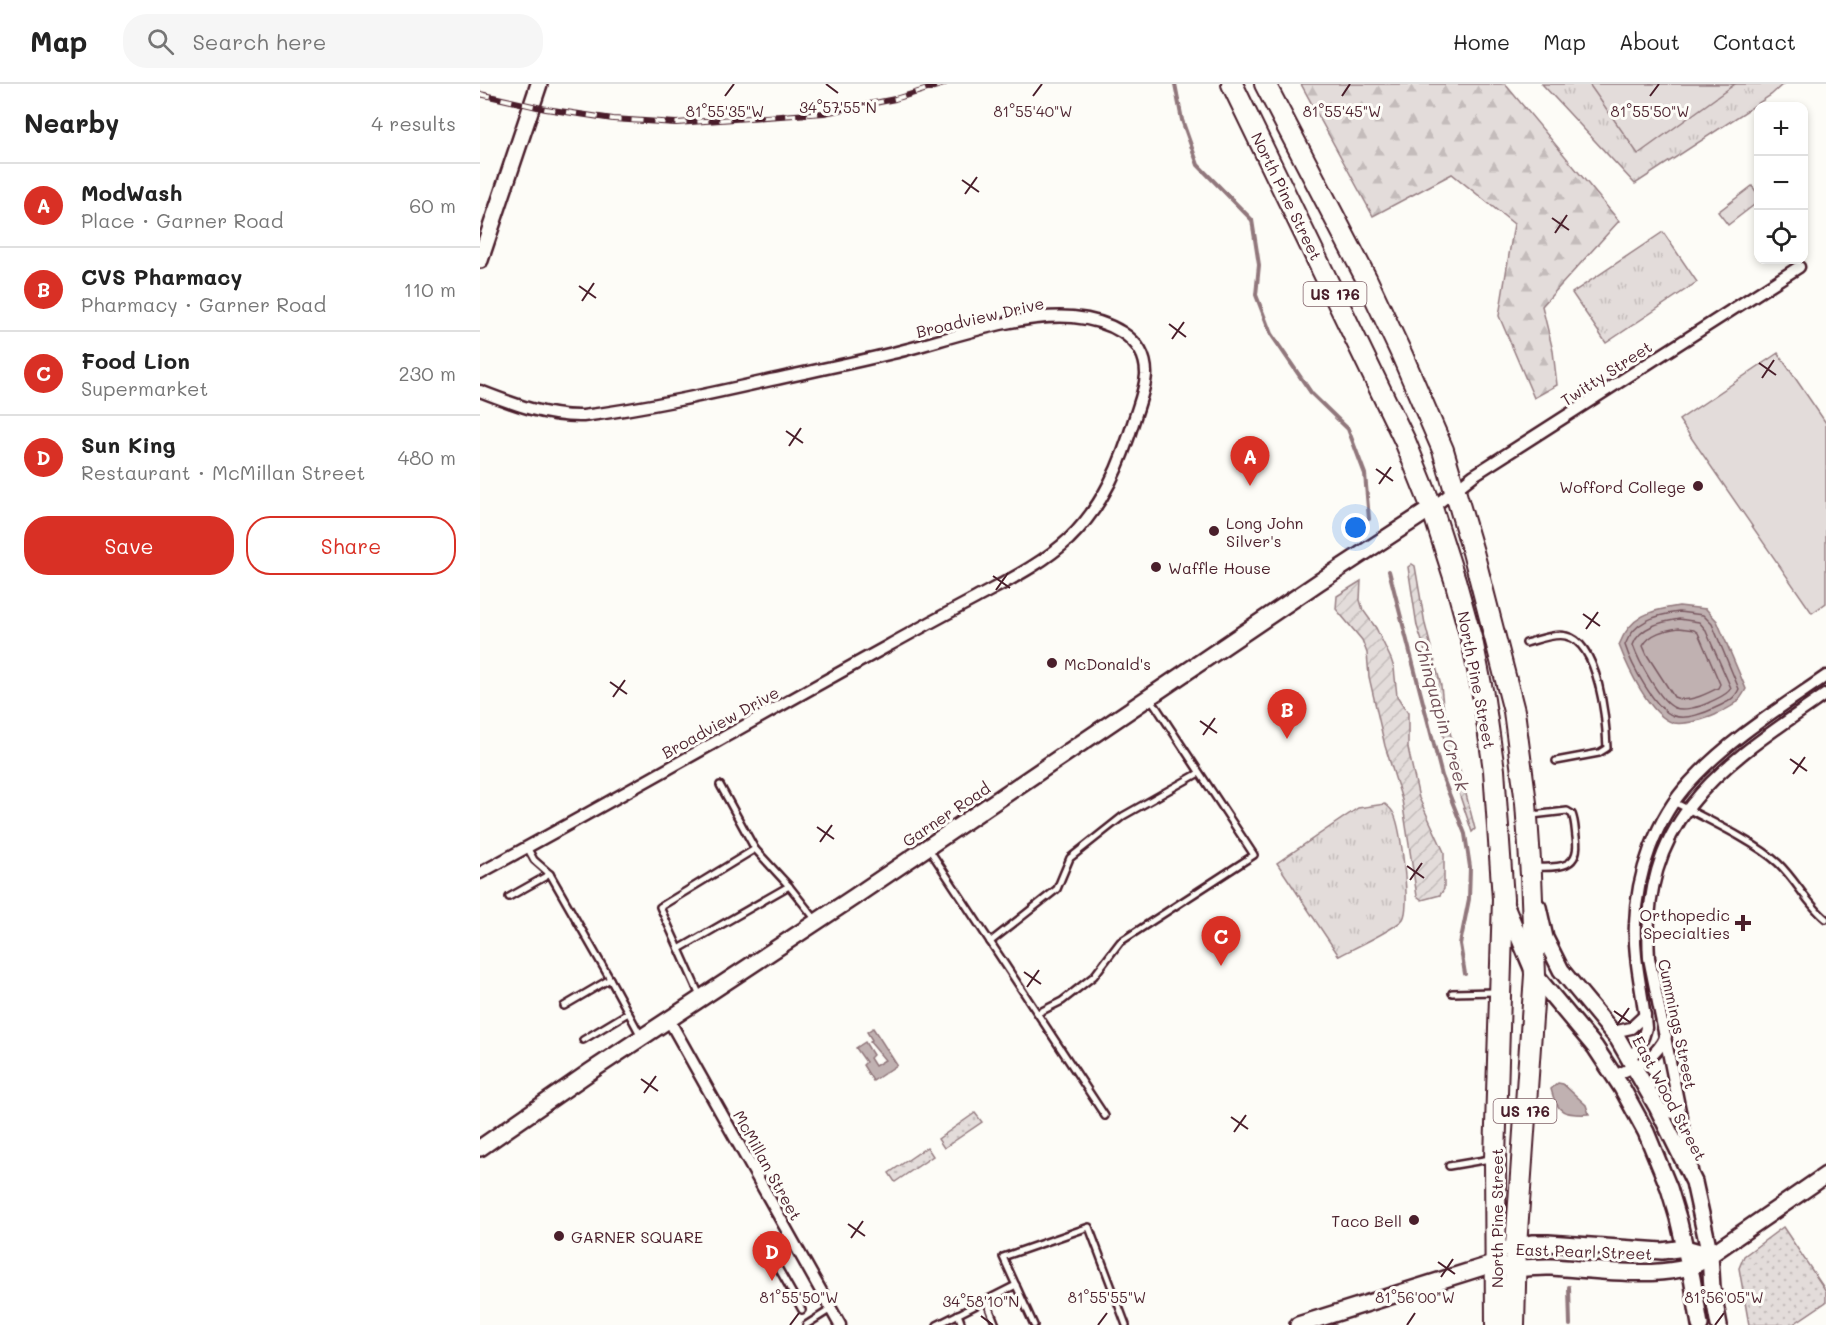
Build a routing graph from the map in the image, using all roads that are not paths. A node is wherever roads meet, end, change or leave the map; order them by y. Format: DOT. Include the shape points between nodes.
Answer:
graph roads {
  1 [pos="538,84"];
  2 [pos="1232,84"];
  3 [pos="1265,84"];
  4 [pos="480,260"];
  5 [pos="1799,267"];
  6 [pos="480,391"];
  7 [pos="1454,490"];
  8 [pos="1432,508"];
  9 [pos="1526,643"];
  10 [pos="1826,676"];
  11 [pos="1826,694"];
  12 [pos="1150,698"];
  13 [pos="1556,761"];
  14 [pos="1199,773"];
  15 [pos="720,785"];
  16 [pos="1674,802"];
  17 [pos="1686,809"];
  18 [pos="1527,815"];
  19 [pos="526,847"];
  20 [pos="928,848"];
  21 [pos="755,849"];
  22 [pos="1531,871"];
  23 [pos="480,873"];
  24 [pos="550,874"];
  25 [pos="789,886"];
  26 [pos="509,897"];
  27 [pos="1503,898"];
  28 [pos="1826,919"];
  29 [pos="817,922"];
  30 [pos="990,942"];
  31 [pos="679,949"];
  32 [pos="1534,975"];
  33 [pos="610,980"];
  34 [pos="1500,992"];
  35 [pos="1452,993"];
  36 [pos="701,999"];
  37 [pos="564,1006"];
  38 [pos="628,1013"];
  39 [pos="1038,1013"];
  40 [pos="1645,1015"];
  41 [pos="669,1020"];
  42 [pos="1613,1032"];
  43 [pos="1666,1036"];
  44 [pos="641,1037"];
  45 [pos="583,1040"];
  46 [pos="1631,1063"];
  47 [pos="1614,1076"];
  48 [pos="1657,1107"];
  49 [pos="1106,1116"];
  50 [pos="1682,1116"];
  51 [pos="480,1148"];
  52 [pos="1495,1158"];
  53 [pos="1449,1166"];
  54 [pos="1826,1175"];
  55 [pos="1695,1182"];
  56 [pos="1516,1246"];
  57 [pos="1685,1248"];
  58 [pos="1710,1255"];
  59 [pos="772,1257"];
  60 [pos="1496,1263"];
  61 [pos="1690,1267"];
  62 [pos="1515,1269"];
  63 [pos="1016,1285"];
  64 [pos="986,1300"];
  65 [pos="831,1309"];
  66 [pos="802,1310"];
  67 [pos="958,1314"];
  68 [pos="806,1325"];
  69 [pos="840,1325"];
  70 [pos="937,1325"];
  71 [pos="962,1325"];
  72 [pos="996,1325"];
  73 [pos="1034,1325"];
  74 [pos="1126,1325"];
  75 [pos="1298,1325"];
  76 [pos="1496,1325"];
  77 [pos="1514,1325"];
  78 [pos="1700,1325"];
  79 [pos="1719,1325"];
  1 -- 4 [label="street"];
  2 -- 8 [label="highway, North Pine Street / US 176" via="1367,359"];
  3 -- 7 [label="highway, North Pine Street / US 176" via="1361,267 1402,355 1443,450"];
  5 -- 7 [label="street, Twitty Street"];
  6 -- 19 [label="street, Broadview Drive" via="539,411 583,416 702,395 1053,316 1086,318 1119,330 1140,349 1146,374 1116,472 1104,495 1089,517 1051,555"];
  7 -- 8 [label="street, Twitty Street"];
  7 -- 18 [label="highway, North Pine Street / US 176" via="1514,711"];
  8 -- 12 [label="street, Garner Road"];
  8 -- 27 [label="highway, North Pine Street / US 176" via="1473,645 1484,700 1496,792"];
  9 -- 13 [label="lane" via="1564,635 1573,638 1591,659 1597,680 1607,748"];
  10 -- 16 [label="street, Cummings Street" via="1736,740"];
  11 -- 17 [label="street, Cummings Street" via="1734,759"];
  12 -- 14 [label="lane"];
  12 -- 20 [label="street, Garner Road"];
  14 -- 30 [label="lane" via="1124,816 1070,858 1057,889"];
  14 -- 39 [label="lane" via="1254,855 1120,942 1094,976 1062,1001"];
  15 -- 21 [label="lane"];
  16 -- 17 [label="lane"];
  16 -- 40 [label="street, Cummings Street" via="1652,846 1638,897 1635,947"];
  17 -- 28 [label="lane" via="1775,861"];
  17 -- 43 [label="street, Cummings Street" via="1659,862 1649,908 1649,958"];
  18 -- 22 [label="highway, North Pine Street / US 176"];
  18 -- 22 [label="lane" via="1567,811 1572,814 1578,851 1563,866"];
  19 -- 23 [label="street, Broadview Drive"];
  19 -- 24 [label="lane"];
  20 -- 29 [label="street, Garner Road"];
  20 -- 30 [label="lane"];
  21 -- 25 [label="lane"];
  21 -- 31 [label="lane" via="660,907"];
  22 -- 32 [label="highway, North Pine Street / US 176"];
  22 -- 42 [label="street, East Wood Street" via="1552,954 1571,985"];
  24 -- 26 [label="lane"];
  24 -- 33 [label="lane"];
  25 -- 29 [label="lane"];
  25 -- 31 [label="lane"];
  27 -- 32 [label="street"];
  27 -- 34 [label="highway, North Pine Street / US 176"];
  29 -- 36 [label="street, Garner Road"];
  30 -- 39 [label="lane"];
  31 -- 36 [label="lane"];
  32 -- 47 [label="street"];
  32 -- 56 [label="highway, North Pine Street / US 176"];
  33 -- 37 [label="lane"];
  33 -- 38 [label="lane"];
  34 -- 35 [label="lane"];
  34 -- 52 [label="highway, North Pine Street / US 176"];
  36 -- 41 [label="street, Garner Road"];
  38 -- 44 [label="lane"];
  38 -- 45 [label="lane"];
  39 -- 49 [label="lane"];
  40 -- 42 [label="street" via="1631,1028"];
  40 -- 46 [label="street, Cummings Street" via="1643,1040"];
  41 -- 44 [label="street, Garner Road"];
  41 -- 65 [label="street, McMillan Street"];
  42 -- 46 [label="street, East Wood Street"];
  43 -- 46 [label="street" via="1653,1055"];
  43 -- 50 [label="street, Cummings Street"];
  44 -- 51 [label="street, Garner Road"];
  46 -- 47 [label="street"];
  46 -- 48 [label="street, East Wood Street"];
  47 -- 57 [label="street" via="1658,1160"];
  48 -- 50 [label="street"];
  48 -- 55 [label="street, East Wood Street"];
  50 -- 55 [label="street, Cummings Street"];
  52 -- 53 [label="lane"];
  52 -- 60 [label="highway, North Pine Street / US 176"];
  54 -- 58 [label="street, East Pearl Street"];
  55 -- 58 [label="street, East Wood Street"];
  56 -- 57 [label="street, East Pearl Street" via="1548,1243 1662,1251"];
  56 -- 60 [label="street, East Pearl Street" via="1509,1248"];
  56 -- 62 [label="highway, North Pine Street / US 176"];
  57 -- 58 [label="street, East Pearl Street"];
  57 -- 61 [label="street"];
  58 -- 61 [label="street, East Pearl Street"];
  58 -- 79 [label="street, East Wood Street"];
  59 -- 66 [label="lane"];
  60 -- 62 [label="street, East Pearl Street"];
  60 -- 75 [label="street"];
  60 -- 76 [label="highway, North Pine Street / US 176"];
  61 -- 62 [label="street, East Pearl Street" via="1648,1272"];
  61 -- 78 [label="street"];
  62 -- 77 [label="highway, North Pine Street / US 176"];
  63 -- 64 [label="lane"];
  63 -- 73 [label="lane"];
  63 -- 74 [label="lane" via="1004,1257 1089,1227"];
  64 -- 67 [label="lane"];
  64 -- 72 [label="lane"];
  65 -- 68 [label="lane"];
  65 -- 69 [label="street, McMillan Street"];
  67 -- 70 [label="lane"];
  67 -- 71 [label="lane"];
}
